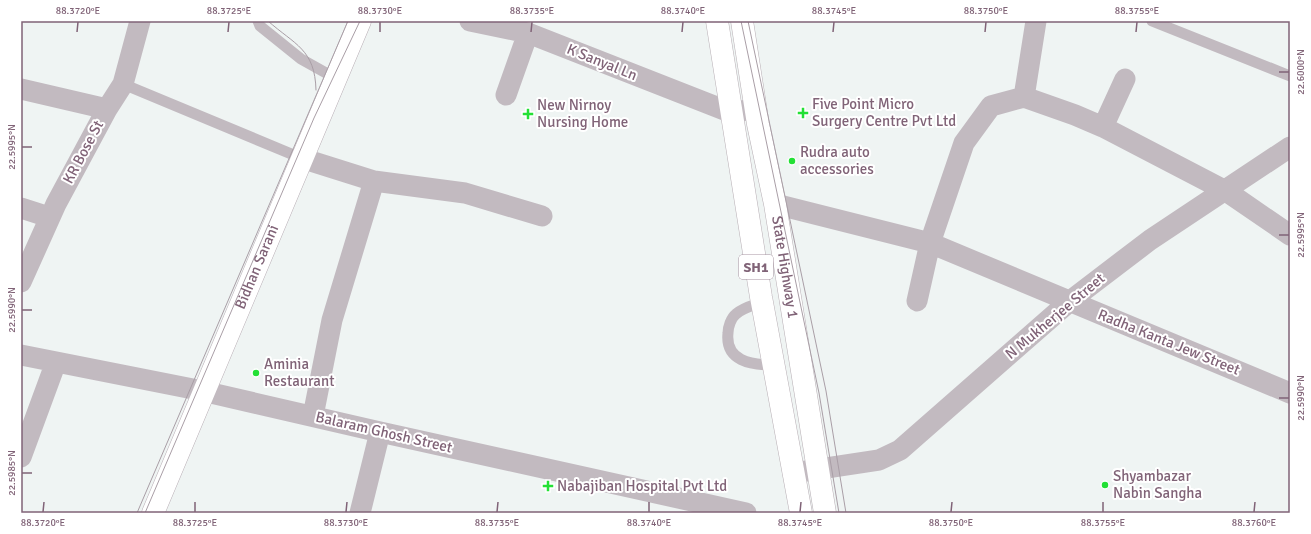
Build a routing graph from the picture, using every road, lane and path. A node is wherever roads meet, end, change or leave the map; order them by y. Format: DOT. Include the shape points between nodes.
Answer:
graph roads {
  1 [pos="258,21"];
  2 [pos="360,21"];
  3 [pos="470,21"];
  4 [pos="717,21"];
  5 [pos="742,21"];
  6 [pos="1036,21"];
  7 [pos="1152,21"];
  8 [pos="136,22"];
  9 [pos="528,33"];
  10 [pos="1290,76"];
  11 [pos="336,78"];
  12 [pos="1125,79"];
  13 [pos="123,84"];
  14 [pos="21,89"];
  15 [pos="506,95"];
  16 [pos="1024,97"];
  17 [pos="756,108"];
  18 [pos="107,109"];
  19 [pos="732,113"];
  20 [pos="1102,127"];
  21 [pos="1290,147"];
  22 [pos="301,158"];
  23 [pos="374,181"];
  24 [pos="1226,191"];
  25 [pos="774,204"];
  26 [pos="21,208"];
  27 [pos="542,216"];
  28 [pos="50,217"];
  29 [pos="1290,235"];
  30 [pos="930,243"];
  31 [pos="21,282"];
  32 [pos="917,301"];
  33 [pos="1070,301"];
  34 [pos="762,302"];
  35 [pos="21,355"];
  36 [pos="56,362"];
  37 [pos="773,365"];
  38 [pos="205,391"];
  39 [pos="1290,393"];
  40 [pos="313,416"];
  41 [pos="380,432"];
  42 [pos="21,457"];
  43 [pos="818,469"];
  44 [pos="793,473"];
  45 [pos="153,513"];
  46 [pos="360,513"];
  47 [pos="746,513"];
  48 [pos="801,513"];
  49 [pos="825,513"];
  1 -- 11 [label="lane" via="260,26 301,59"];
  2 -- 11 [label="main road, Bidhan Sarani"];
  3 -- 9 [label="street, K Sanyal Ln"];
  4 -- 19 [label="main road, SH1"];
  5 -- 17 [label="main road, State Highway 1 / SH1"];
  6 -- 16 [label="street"];
  7 -- 10 [label="lane"];
  8 -- 13 [label="street, KR Bose St"];
  9 -- 15 [label="street"];
  9 -- 19 [label="street, K Sanyal Ln"];
  11 -- 22 [label="main road, Bidhan Sarani"];
  12 -- 20 [label="street"];
  13 -- 18 [label="street, KR Bose St"];
  13 -- 22 [label="lane"];
  14 -- 18 [label="street"];
  16 -- 20 [label="street"];
  16 -- 30 [label="street" via="991,106 964,143"];
  17 -- 19 [label="street"];
  17 -- 25 [label="main road, State Highway 1 / SH1"];
  18 -- 28 [label="street, KR Bose St"];
  19 -- 34 [label="main road, SH1"];
  20 -- 24 [label="street"];
  21 -- 24 [label="street, N Mukherjee Street"];
  22 -- 23 [label="street"];
  22 -- 38 [label="main road, Bidhan Sarani"];
  23 -- 27 [label="street" via="465,193"];
  23 -- 40 [label="street" via="332,320"];
  24 -- 29 [label="street"];
  24 -- 33 [label="street, N Mukherjee Street" via="1150,240"];
  25 -- 30 [label="street, Radha Kanta Jew Street"];
  25 -- 43 [label="main road, State Highway 1 / SH1"];
  26 -- 28 [label="street"];
  28 -- 31 [label="street, KR Bose St"];
  30 -- 32 [label="street"];
  30 -- 33 [label="street, Radha Kanta Jew Street"];
  33 -- 39 [label="street, Radha Kanta Jew Street"];
  33 -- 43 [label="street, N Mukherjee Street" via="900,450 879,460"];
  34 -- 37 [label="main road, SH1"];
  34 -- 37 [label="lane" via="736,313 728,326 727,341 732,353 744,362"];
  35 -- 36 [label="street, Balaram Ghosh Street"];
  36 -- 38 [label="street, Balaram Ghosh Street"];
  36 -- 42 [label="street"];
  37 -- 44 [label="main road, SH1"];
  38 -- 40 [label="street, Balaram Ghosh Street"];
  38 -- 45 [label="main road, Bidhan Sarani"];
  40 -- 41 [label="street, Balaram Ghosh Street"];
  41 -- 46 [label="street"];
  41 -- 47 [label="street, Balaram Ghosh Street"];
  43 -- 44 [label="street, N Mukherjee Street"];
  43 -- 49 [label="main road, State Highway 1 / SH1"];
  44 -- 48 [label="main road, SH1"];
}
